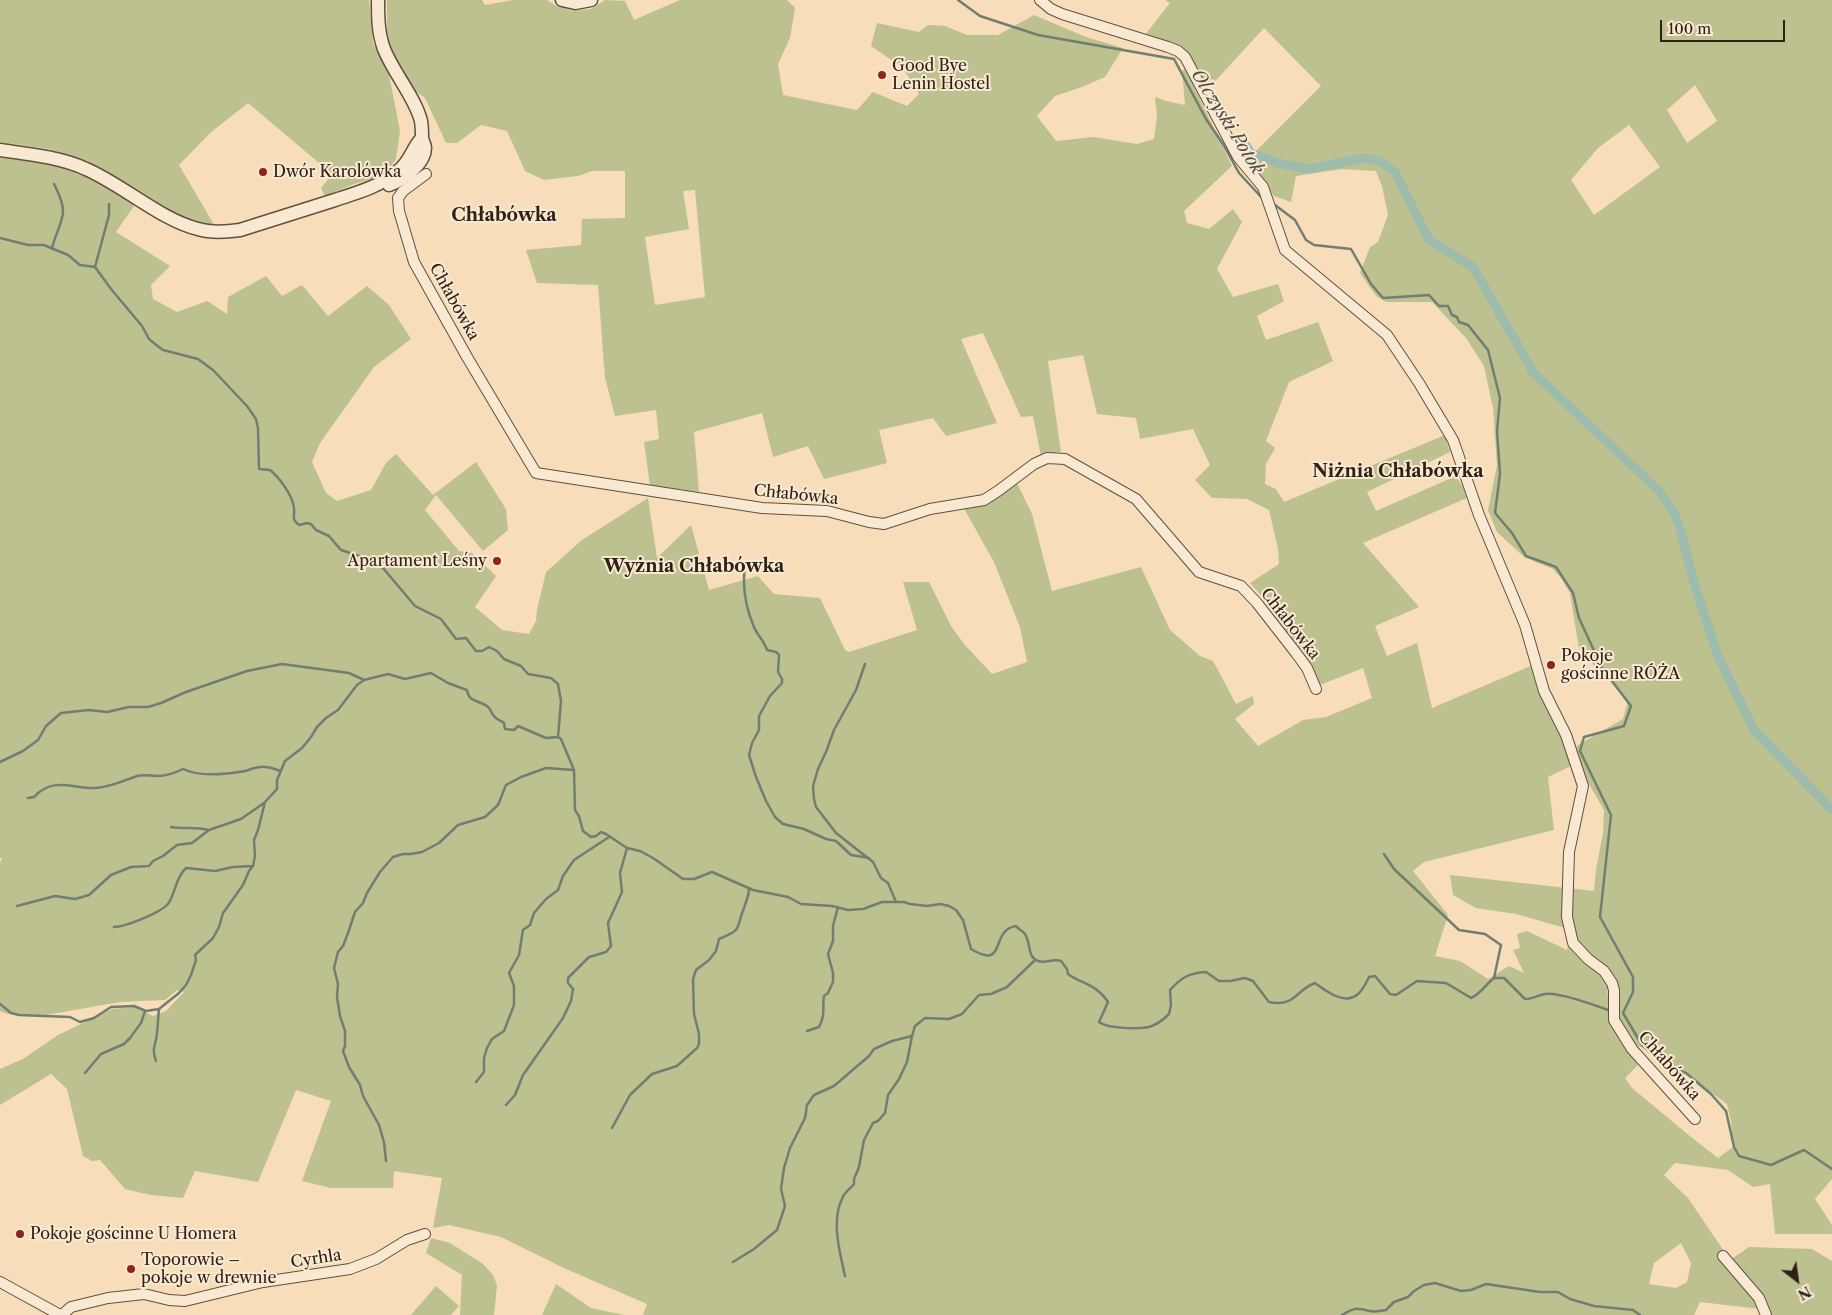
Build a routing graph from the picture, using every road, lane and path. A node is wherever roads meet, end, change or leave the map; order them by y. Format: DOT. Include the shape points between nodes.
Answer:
graph roads {
  1 [pos="378,0"];
  2 [pos="562,0"];
  3 [pos="591,0"];
  4 [pos="1040,0"];
  5 [pos="0,150"];
  6 [pos="426,174"];
  7 [pos="1316,689"];
  8 [pos="1695,1119"];
  9 [pos="425,1234"];
  10 [pos="1723,1256"];
  11 [pos="0,1282"];
  12 [pos="61,1315"];
  13 [pos="1766,1315"];
  1 -- 5 [label="street" via="382,43 418,111 421,139 425,146 411,172 397,182 240,230 206,231 179,222 82,167"];
  2 -- 3 [label="street" via="575,3"];
  4 -- 8 [label="street, Chłabówka" via="1062,14 1152,42 1183,55 1189,61 1238,157 1263,187 1285,250 1387,334 1420,383 1453,440 1479,515 1526,625 1544,691 1566,735 1583,786 1569,852 1567,917 1573,943 1604,971 1612,983 1614,1020 1632,1049"];
  6 -- 7 [label="street, Chłabówka" via="398,198 409,250 467,357 536,473 762,508 827,512 884,524 930,509 984,500 1034,464 1047,458 1065,459 1136,499 1199,572 1241,586 1296,653"];
  9 -- 12 [label="street, Cyrhla" via="350,1270 262,1282 185,1301 144,1294 108,1298 71,1307"];
  10 -- 13 [label="street" via="1759,1298"];
  11 -- 12 [label="street, Cyrhla"];
}
